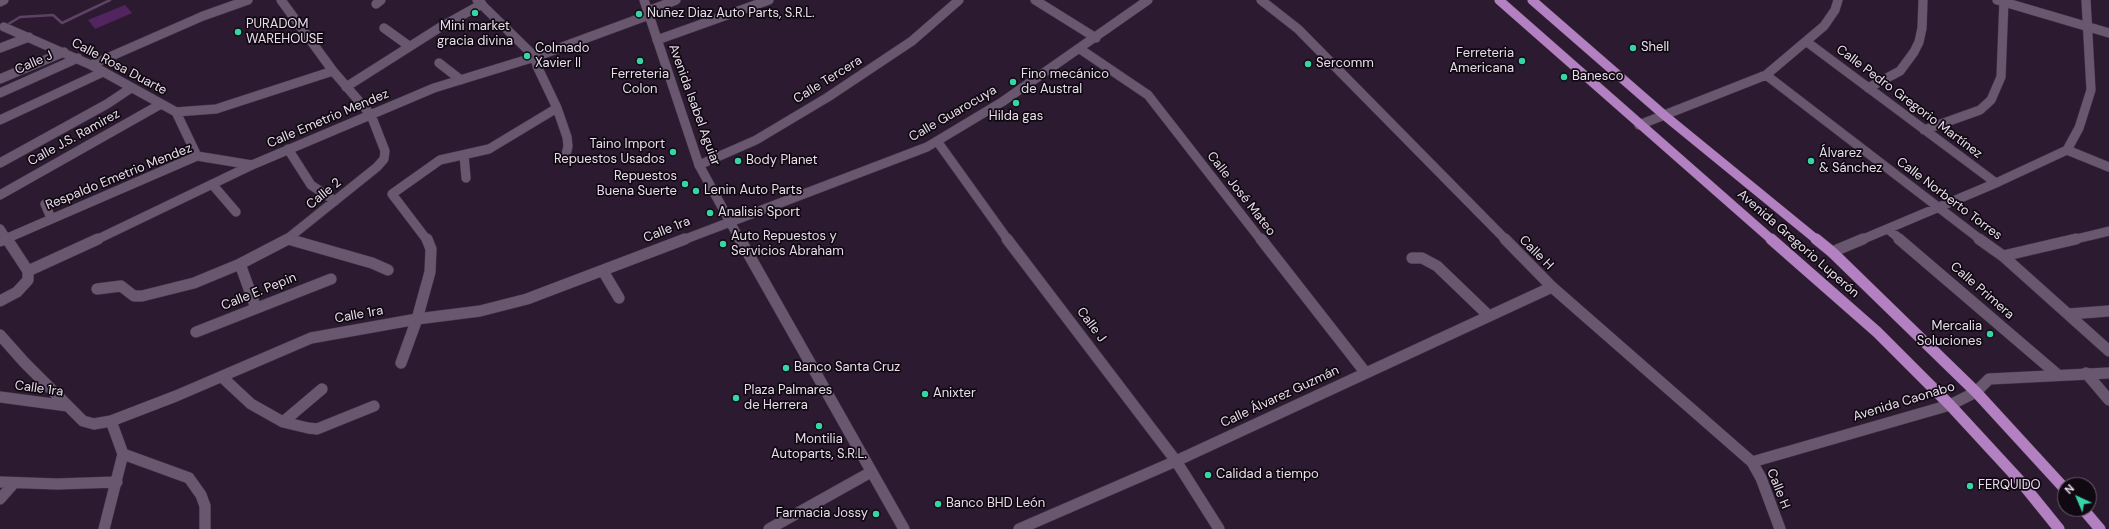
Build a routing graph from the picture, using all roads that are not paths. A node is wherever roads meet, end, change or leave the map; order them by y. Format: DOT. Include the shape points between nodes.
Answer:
graph roads {
  1 [pos="4,0"];
  2 [pos="248,0"];
  3 [pos="280,0"];
  4 [pos="644,0"];
  5 [pos="676,0"];
  6 [pos="769,0"];
  7 [pos="960,0"];
  8 [pos="1035,0"];
  9 [pos="1148,0"];
  10 [pos="1261,0"];
  11 [pos="1499,0"];
  12 [pos="1532,0"];
  13 [pos="1838,0"];
  14 [pos="1923,0"];
  15 [pos="2086,0"];
  16 [pos="2001,1"];
  17 [pos="0,2"];
  18 [pos="479,2"];
  19 [pos="648,13"];
  20 [pos="4,27"];
  21 [pos="2087,27"];
  22 [pos="384,28"];
  23 [pos="2109,33"];
  24 [pos="29,37"];
  25 [pos="1096,38"];
  26 [pos="657,40"];
  27 [pos="1807,42"];
  28 [pos="409,46"];
  29 [pos="0,48"];
  30 [pos="1080,49"];
  31 [pos="64,52"];
  32 [pos="535,56"];
  33 [pos="78,58"];
  34 [pos="439,63"];
  35 [pos="91,65"];
  36 [pos="333,71"];
  37 [pos="103,72"];
  38 [pos="1766,75"];
  39 [pos="0,79"];
  40 [pos="461,80"];
  41 [pos="346,87"];
  42 [pos="131,88"];
  43 [pos="1868,88"];
  44 [pos="0,93"];
  45 [pos="161,104"];
  46 [pos="557,108"];
  47 [pos="176,112"];
  48 [pos="371,115"];
  49 [pos="1664,115"];
  50 [pos="0,120"];
  51 [pos="1639,125"];
  52 [pos="1924,130"];
  53 [pos="937,141"];
  54 [pos="288,149"];
  55 [pos="2067,150"];
  56 [pos="464,155"];
  57 [pos="566,155"];
  58 [pos="197,156"];
  59 [pos="0,163"];
  60 [pos="252,164"];
  61 [pos="699,165"];
  62 [pos="2109,167"];
  63 [pos="466,178"];
  64 [pos="1996,183"];
  65 [pos="212,184"];
  66 [pos="0,195"];
  67 [pos="335,201"];
  68 [pos="45,204"];
  69 [pos="1937,208"];
  70 [pos="236,212"];
  71 [pos="51,218"];
  72 [pos="729,221"];
  73 [pos="0,229"];
  74 [pos="1888,229"];
  75 [pos="2109,231"];
  76 [pos="3,239"];
  77 [pos="288,239"];
  78 [pos="1832,252"];
  79 [pos="2003,256"];
  80 [pos="1412,258"];
  81 [pos="240,264"];
  82 [pos="388,270"];
  83 [pos="28,271"];
  84 [pos="603,271"];
  85 [pos="332,279"];
  86 [pos="1552,287"];
  87 [pos="97,289"];
  88 [pos="619,298"];
  89 [pos="0,301"];
  90 [pos="256,308"];
  91 [pos="2109,311"];
  92 [pos="2069,314"];
  93 [pos="1489,316"];
  94 [pos="417,319"];
  95 [pos="196,332"];
  96 [pos="0,335"];
  97 [pos="2109,351"];
  98 [pos="401,363"];
  99 [pos="1365,372"];
  100 [pos="2086,373"];
  101 [pos="2109,373"];
  102 [pos="2058,375"];
  103 [pos="222,377"];
  104 [pos="322,389"];
  105 [pos="1976,392"];
  106 [pos="0,398"];
  107 [pos="2109,400"];
  108 [pos="1950,405"];
  109 [pos="68,406"];
  110 [pos="374,406"];
  111 [pos="111,421"];
  112 [pos="283,422"];
  113 [pos="123,454"];
  114 [pos="1176,461"];
  115 [pos="1752,462"];
  116 [pos="871,472"];
  117 [pos="2057,480"];
  118 [pos="0,482"];
  119 [pos="117,482"];
  120 [pos="14,483"];
  121 [pos="0,500"];
  122 [pos="2090,517"];
  123 [pos="104,529"];
  124 [pos="204,529"];
  125 [pos="769,529"];
  126 [pos="904,529"];
  127 [pos="1020,529"];
  128 [pos="1218,529"];
  129 [pos="1780,529"];
  130 [pos="2059,529"];
  131 [pos="2100,529"];
  1 -- 17 [label="street"];
  2 -- 35 [label="street" via="203,16"];
  3 -- 36 [label="street, Calle 2"];
  4 -- 19 [label="street, Avenida Isabel Aguiar"];
  5 -- 19 [label="street, Calle Emetrio Mendez"];
  6 -- 26 [label="street"];
  7 -- 61 [label="street, Calle Tercera" via="912,41 828,97 756,140"];
  8 -- 25 [label="street"];
  9 -- 25 [label="street, Calle Guarocuya"];
  10 -- 86 [label="street, Calle H" via="1298,28"];
  11 -- 51 [label="main road, Avenida Gregorio Luperón"];
  12 -- 49 [label="main road, Avenida Gregorio Luperón"];
  13 -- 27 [label="street" via="1830,19"];
  14 -- 43 [label="street" via="1922,28 1914,52 1900,71"];
  15 -- 21 [label="street"];
  16 -- 21 [label="street"];
  16 -- 52 [label="street" via="2001,77 1991,100 1980,110"];
  18 -- 28 [label="street"];
  18 -- 32 [label="street"];
  19 -- 26 [label="street, Avenida Isabel Aguiar"];
  19 -- 32 [label="street, Calle Emetrio Mendez"];
  20 -- 24 [label="street, Calle Rosa Duarte"];
  21 -- 23 [label="street"];
  21 -- 55 [label="street" via="2091,90 2079,128"];
  22 -- 28 [label="street"];
  24 -- 29 [label="street"];
  24 -- 31 [label="street, Calle Rosa Duarte"];
  25 -- 30 [label="street, Calle Guarocuya"];
  26 -- 61 [label="street, Avenida Isabel Aguiar"];
  27 -- 38 [label="street"];
  27 -- 43 [label="street, Calle Pedro Gregorio Martínez"];
  28 -- 41 [label="street"];
  30 -- 53 [label="street, Calle Guarocuya" via="1002,102"];
  30 -- 99 [label="street, Calle José Mateo" via="1148,95"];
  31 -- 33 [label="street, Calle Rosa Duarte"];
  31 -- 39 [label="street"];
  32 -- 40 [label="street, Calle Emetrio Mendez"];
  32 -- 46 [label="street" via="540,73"];
  33 -- 35 [label="street, Calle Rosa Duarte"];
  33 -- 44 [label="street, Calle J"];
  34 -- 40 [label="street"];
  35 -- 37 [label="street, Calle Rosa Duarte"];
  36 -- 41 [label="street, Calle 2"];
  36 -- 47 [label="street" via="216,109"];
  37 -- 42 [label="street, Calle Rosa Duarte"];
  37 -- 50 [label="street"];
  38 -- 49 [label="street"];
  38 -- 69 [label="street, Calle Norberto Torres"];
  40 -- 48 [label="street, Calle Emetrio Mendez" via="434,88"];
  41 -- 48 [label="street, Calle 2"];
  42 -- 45 [label="street, Calle Rosa Duarte"];
  42 -- 59 [label="street"];
  43 -- 52 [label="street, Calle Pedro Gregorio Martínez"];
  45 -- 47 [label="street, Calle Rosa Duarte"];
  45 -- 66 [label="street, Calle J.S. Ramirez"];
  46 -- 56 [label="street" via="489,149"];
  46 -- 57 [label="street" via="567,137"];
  47 -- 58 [label="street"];
  48 -- 54 [label="street, Calle Emetrio Mendez"];
  48 -- 67 [label="street, Calle 2" via="385,151 384,159"];
  49 -- 51 [label="street"];
  49 -- 78 [label="main road, Avenida Gregorio Luperón"];
  51 -- 108 [label="main road, Avenida Gregorio Luperón" via="1877,332"];
  52 -- 64 [label="street, Calle Pedro Gregorio Martínez"];
  53 -- 72 [label="street, Calle Guarocuya" via="928,147"];
  53 -- 114 [label="street, Calle J" via="1002,232"];
  54 -- 60 [label="street, Calle Emetrio Mendez"];
  54 -- 67 [label="street" via="311,185"];
  55 -- 62 [label="street"];
  55 -- 64 [label="street"];
  56 -- 63 [label="street"];
  56 -- 94 [label="street" via="440,160 392,194 425,235 431,249 430,272"];
  58 -- 60 [label="street, Respaldo Emetrio Mendez"];
  58 -- 71 [label="street, Respaldo Emetrio Mendez"];
  60 -- 65 [label="street, Calle Emetrio Mendez"];
  61 -- 72 [label="street, Avenida Isabel Aguiar"];
  64 -- 69 [label="street"];
  65 -- 70 [label="street"];
  65 -- 83 [label="street, Calle Emetrio Mendez"];
  67 -- 77 [label="street, Calle 2"];
  68 -- 71 [label="street"];
  69 -- 74 [label="street"];
  69 -- 79 [label="street, Calle Norberto Torres"];
  71 -- 76 [label="street, Respaldo Emetrio Mendez"];
  72 -- 84 [label="street, Calle 1ra"];
  72 -- 116 [label="street, Avenida Isabel Aguiar"];
  73 -- 76 [label="street"];
  74 -- 78 [label="street"];
  74 -- 102 [label="street, Calle Primera"];
  75 -- 79 [label="street"];
  76 -- 83 [label="street"];
  77 -- 81 [label="street, Calle 2"];
  77 -- 82 [label="street" via="372,262"];
  78 -- 105 [label="main road, Avenida Gregorio Luperón"];
  79 -- 92 [label="street, Calle Norberto Torres"];
  80 -- 93 [label="street" via="1422,258 1437,266"];
  81 -- 87 [label="street, Calle 2" via="194,282 142,296 134,296 121,286"];
  81 -- 90 [label="street"];
  83 -- 89 [label="street" via="28,280 17,292"];
  84 -- 88 [label="street"];
  84 -- 94 [label="street, Calle 1ra" via="480,311"];
  85 -- 90 [label="street, Calle E. Pepin"];
  86 -- 93 [label="street, Calle Álvarez Guzmán"];
  86 -- 115 [label="street, Calle H"];
  90 -- 95 [label="street, Calle E. Pepin"];
  91 -- 92 [label="street"];
  92 -- 97 [label="street, Calle Norberto Torres"];
  93 -- 99 [label="street, Calle Álvarez Guzmán"];
  94 -- 98 [label="street"];
  94 -- 103 [label="street, Calle 1ra" via="311,338"];
  96 -- 109 [label="street"];
  99 -- 114 [label="street, Calle Álvarez Guzmán"];
  100 -- 101 [label="street, Avenida Caonabo"];
  100 -- 102 [label="street, Avenida Caonabo"];
  100 -- 107 [label="street"];
  102 -- 105 [label="street, Avenida Caonabo" via="1989,379"];
  103 -- 111 [label="street, Calle 1ra"];
  103 -- 112 [label="street" via="251,404"];
  104 -- 112 [label="street"];
  105 -- 108 [label="street, Avenida Caonabo"];
  105 -- 117 [label="main road, Avenida Gregorio Luperón"];
  106 -- 109 [label="street, Calle 1ra"];
  108 -- 115 [label="street, Avenida Caonabo"];
  108 -- 130 [label="main road, Avenida Gregorio Luperón" via="2021,482"];
  109 -- 111 [label="street, Calle 1ra" via="88,423"];
  110 -- 112 [label="street" via="317,429"];
  111 -- 113 [label="street"];
  113 -- 119 [label="street"];
  113 -- 124 [label="street" via="189,478 203,501 206,519"];
  114 -- 127 [label="street, Calle Álvarez Guzmán"];
  114 -- 128 [label="street, Calle J"];
  115 -- 129 [label="street, Calle H" via="1761,478"];
  116 -- 125 [label="street"];
  116 -- 126 [label="street, Avenida Isabel Aguiar"];
  118 -- 120 [label="street"];
  119 -- 120 [label="street"];
  119 -- 123 [label="street"];
  120 -- 121 [label="street"];
  122 -- 131 [label="main road"];
}
